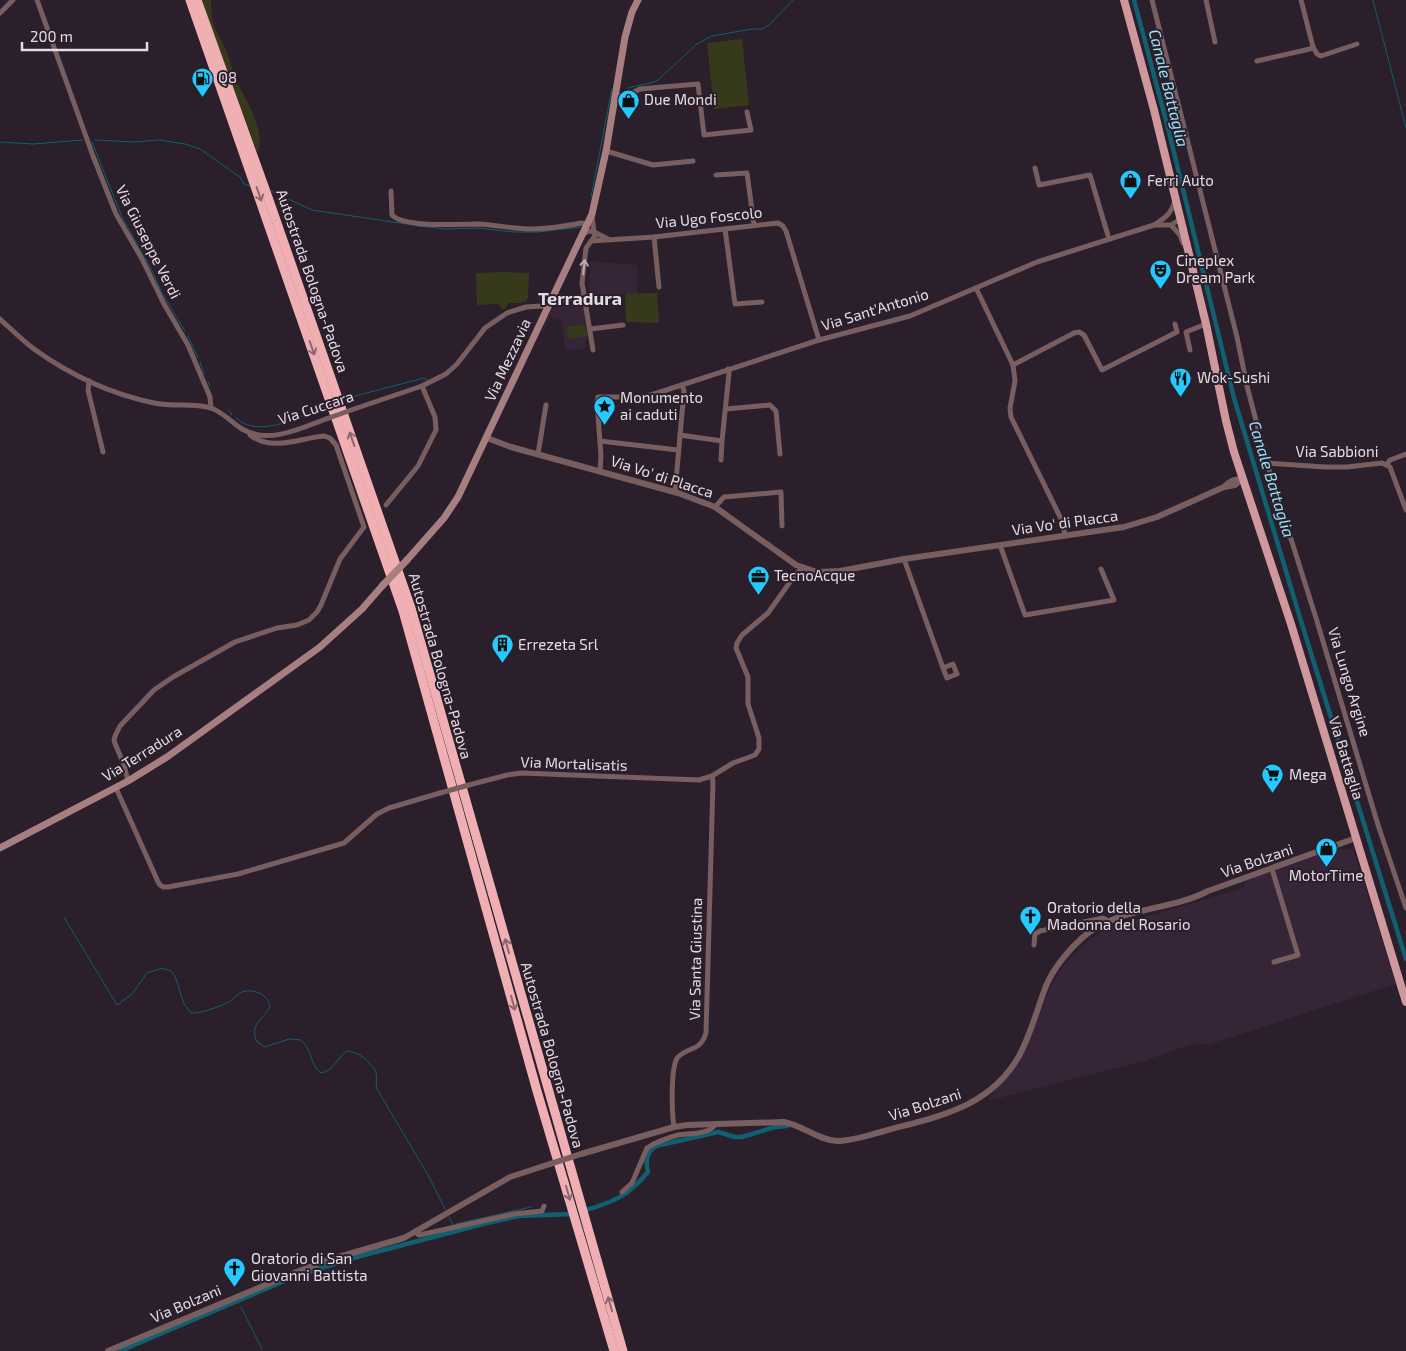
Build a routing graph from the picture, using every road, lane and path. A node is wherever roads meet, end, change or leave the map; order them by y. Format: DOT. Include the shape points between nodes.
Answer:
graph roads {
  1 [pos="13,0"];
  2 [pos="37,0"];
  3 [pos="190,0"];
  4 [pos="197,0"];
  5 [pos="633,0"];
  6 [pos="638,0"];
  7 [pos="1124,0"];
  8 [pos="1152,0"];
  9 [pos="1206,0"];
  10 [pos="1301,0"];
  11 [pos="632,12"];
  12 [pos="0,13"];
  13 [pos="1215,42"];
  14 [pos="1358,44"];
  15 [pos="1313,47"];
  16 [pos="1257,61"];
  17 [pos="615,94"];
  18 [pos="747,112"];
  19 [pos="606,151"];
  20 [pos="693,161"];
  21 [pos="1035,168"];
  22 [pos="716,175"];
  23 [pos="391,191"];
  24 [pos="1175,201"];
  25 [pos="592,214"];
  26 [pos="1165,219"];
  27 [pos="1180,220"];
  28 [pos="588,224"];
  29 [pos="1154,225"];
  30 [pos="1170,225"];
  31 [pos="754,226"];
  32 [pos="725,229"];
  33 [pos="594,232"];
  34 [pos="583,234"];
  35 [pos="654,237"];
  36 [pos="608,239"];
  37 [pos="1109,239"];
  38 [pos="591,241"];
  39 [pos="1186,246"];
  40 [pos="659,287"];
  41 [pos="976,288"];
  42 [pos="584,296"];
  43 [pos="762,302"];
  44 [pos="550,304"];
  45 [pos="0,319"];
  46 [pos="1175,324"];
  47 [pos="1206,324"];
  48 [pos="624,326"];
  49 [pos="590,329"];
  50 [pos="819,340"];
  51 [pos="593,350"];
  52 [pos="1190,350"];
  53 [pos="1013,365"];
  54 [pos="728,369"];
  55 [pos="89,381"];
  56 [pos="682,385"];
  57 [pos="422,386"];
  58 [pos="546,405"];
  59 [pos="211,408"];
  60 [pos="726,409"];
  61 [pos="250,433"];
  62 [pos="680,435"];
  63 [pos="487,438"];
  64 [pos="600,440"];
  65 [pos="722,441"];
  66 [pos="678,450"];
  67 [pos="103,452"];
  68 [pos="538,454"];
  69 [pos="780,454"];
  70 [pos="1406,454"];
  71 [pos="721,460"];
  72 [pos="1267,463"];
  73 [pos="1387,464"];
  74 [pos="1238,466"];
  75 [pos="600,471"];
  76 [pos="1242,479"];
  77 [pos="1228,485"];
  78 [pos="674,492"];
  79 [pos="1248,495"];
  80 [pos="386,505"];
  81 [pos="715,506"];
  82 [pos="1406,510"];
  83 [pos="782,526"];
  84 [pos="1064,536"];
  85 [pos="1000,545"];
  86 [pos="904,559"];
  87 [pos="799,566"];
  88 [pos="1101,569"];
  89 [pos="943,668"];
  90 [pos="289,669"];
  91 [pos="712,776"];
  92 [pos="128,781"];
  93 [pos="116,788"];
  94 [pos="1356,838"];
  95 [pos="0,848"];
  96 [pos="1272,869"];
  97 [pos="1406,908"];
  98 [pos="1108,921"];
  99 [pos="1034,945"];
  100 [pos="1274,962"];
  101 [pos="1406,1002"];
  102 [pos="716,1123"];
  103 [pos="674,1127"];
  104 [pos="622,1192"];
  105 [pos="544,1206"];
  106 [pos="415,1232"];
  107 [pos="108,1351"];
  108 [pos="614,1351"];
  109 [pos="623,1351"];
  1 -- 12 [label="street"];
  2 -- 59 [label="street, Via Giuseppe Verdi" via="116,214 188,345 210,397"];
  3 -- 108 [label="highway, Autostrada Bologna-Padova, one-way" via="403,611"];
  109 -- 4 [label="highway, Autostrada Bologna-Padova, one-way" via="411,608"];
  5 -- 11 [label="street"];
  6 -- 11 [label="main road, Via Mezzavia"];
  7 -- 24 [label="main road, Via Battaglia"];
  8 -- 72 [label="street, Via Lungo Argine"];
  9 -- 13 [label="street"];
  10 -- 15 [label="street"];
  11 -- 17 [label="main road, Via Mezzavia"];
  14 -- 15 [label="street" via="1321,56"];
  15 -- 16 [label="street"];
  17 -- 18 [label="street" via="624,97 640,89 698,84 704,135 751,130"];
  17 -- 19 [label="main road, Via Mezzavia"];
  19 -- 20 [label="street" via="653,164"];
  19 -- 25 [label="main road, Via Mezzavia"];
  21 -- 37 [label="street" via="1039,185 1090,174"];
  22 -- 31 [label="street" via="747,173"];
  23 -- 28 [label="street" via="392,215 407,221 532,229"];
  24 -- 26 [label="street"];
  24 -- 27 [label="main road, Via Battaglia"];
  25 -- 28 [label="main road, Via Mezzavia"];
  25 -- 33 [label="street"];
  26 -- 27 [label="street"];
  26 -- 29 [label="street, Via Sant'Antonio"];
  27 -- 30 [label="street, Via Sant'Antonio"];
  27 -- 39 [label="main road, Via Battaglia"];
  28 -- 34 [label="main road, Via Mezzavia"];
  29 -- 30 [label="street, Via Sant'Antonio"];
  29 -- 37 [label="street, Via Sant'Antonio"];
  30 -- 39 [label="street"];
  31 -- 32 [label="street, Via Ugo Foscolo"];
  31 -- 50 [label="street, Via Ugo Foscolo" via="778,223 783,226"];
  32 -- 35 [label="street, Via Ugo Foscolo"];
  32 -- 43 [label="street" via="735,304"];
  33 -- 34 [label="street"];
  33 -- 36 [label="street"];
  33 -- 38 [label="street"];
  34 -- 44 [label="main road, Via Mezzavia"];
  35 -- 36 [label="street, Via Ugo Foscolo"];
  35 -- 40 [label="street"];
  36 -- 38 [label="street, Via Ugo Foscolo"];
  37 -- 41 [label="street, Via Sant'Antonio" via="1037,262"];
  42 -- 38 [label="street, one-way" via="582,283 586,248"];
  39 -- 47 [label="main road, Via Battaglia"];
  41 -- 50 [label="street, Via Sant'Antonio" via="910,316"];
  41 -- 53 [label="street"];
  42 -- 44 [label="street, Via Cuccara"];
  42 -- 49 [label="street"];
  44 -- 57 [label="street, Via Cuccara" via="526,307 494,321 446,374"];
  44 -- 63 [label="main road, Via Mezzavia"];
  45 -- 55 [label="street, Via Cuccara" via="33,348"];
  46 -- 53 [label="street" via="1176,332 1102,370 1084,335 1079,332"];
  47 -- 52 [label="street" via="1186,332"];
  47 -- 74 [label="main road, Via Battaglia"];
  48 -- 49 [label="street"];
  49 -- 51 [label="street"];
  50 -- 54 [label="street, Via Sant'Antonio"];
  53 -- 84 [label="street" via="1015,381 1011,417 1063,523"];
  54 -- 56 [label="street, Via Sant'Antonio"];
  54 -- 60 [label="street"];
  55 -- 59 [label="street, Via Cuccara" via="132,398 158,404"];
  55 -- 67 [label="street" via="88,390"];
  56 -- 62 [label="street"];
  56 -- 64 [label="street, Via Sant'Antonio" via="651,395 598,397"];
  57 -- 61 [label="street, Via Cuccara, bridge" via="281,434"];
  57 -- 80 [label="street" via="435,417 436,430 418,466"];
  58 -- 68 [label="street"];
  59 -- 61 [label="street, Via Cuccara"];
  60 -- 65 [label="street"];
  60 -- 69 [label="street" via="770,405 776,411"];
  61 -- 92 [label="street" via="258,441 268,444 324,436 330,438 336,445 364,527 340,559 318,612 309,620 259,633 225,647 160,686 120,726 114,741"];
  62 -- 65 [label="street"];
  62 -- 66 [label="street"];
  63 -- 68 [label="street, Via Vo' di Placca"];
  63 -- 90 [label="main road, Via Mezzavia, bridge" via="452,508 362,609 320,647"];
  64 -- 66 [label="street"];
  64 -- 75 [label="street"];
  65 -- 71 [label="street"];
  66 -- 78 [label="street"];
  68 -- 75 [label="street, Via Vo' di Placca"];
  70 -- 73 [label="street"];
  72 -- 73 [label="street, Via Sabbioni" via="1325,467"];
  72 -- 97 [label="street, Via Lungo Argine"];
  73 -- 82 [label="street, Via Sabbioni"];
  74 -- 76 [label="main road, Via Battaglia"];
  74 -- 77 [label="street"];
  75 -- 78 [label="street, Via Vo' di Placca"];
  76 -- 77 [label="street, Via Vo' di Placca"];
  76 -- 79 [label="main road, Via Battaglia"];
  77 -- 79 [label="street"];
  77 -- 84 [label="street, Via Vo' di Placca" via="1141,523"];
  78 -- 81 [label="street, Via Vo' di Placca"];
  79 -- 94 [label="main road, Via Battaglia" via="1292,624"];
  81 -- 83 [label="street" via="728,496 781,492"];
  81 -- 87 [label="street, Via Vo' di Placca"];
  84 -- 85 [label="street, Via Vo' di Placca"];
  85 -- 86 [label="street, Via Vo' di Placca"];
  85 -- 88 [label="street" via="1025,615 1114,600"];
  86 -- 87 [label="street, Via Vo' di Placca" via="828,573"];
  86 -- 89 [label="street"];
  87 -- 91 [label="street, Via Mortalisatis" via="768,613 737,643 748,677 748,704 759,738 759,749 755,755"];
  90 -- 92 [label="main road, Via Terradura" via="167,757"];
  91 -- 93 [label="street, Via Mortalisatis, bridge" via="688,781 507,774 388,808 344,843 238,874 168,887 160,884"];
  91 -- 103 [label="street, Via Santa Giustina" via="706,1033 700,1046 678,1057 675,1062"];
  92 -- 93 [label="main road, Via Terradura"];
  93 -- 95 [label="main road, Via Terradura"];
  94 -- 96 [label="street, Via Bolzani"];
  94 -- 101 [label="main road, Via Battaglia"];
  96 -- 98 [label="street, Via Bolzani" via="1194,898"];
  96 -- 100 [label="street" via="1298,955"];
  98 -- 99 [label="street, Via Bolzani" via="1103,918 1040,931 1035,934"];
  98 -- 102 [label="street, Via Bolzani" via="1084,936 1064,956 1047,984 1019,1056 994,1087 968,1106 844,1141 826,1139 784,1122"];
  102 -- 103 [label="street, Via Bolzani"];
  102 -- 104 [label="street, Via Bolzani" via="712,1129 667,1138 647,1148 632,1183"];
  103 -- 106 [label="street, Via Bolzani, bridge" via="510,1177"];
  105 -- 106 [label="street, Via Bolzani" via="542,1211 420,1235"];
  106 -- 107 [label="street, Via Bolzani" via="299,1271"];
}
